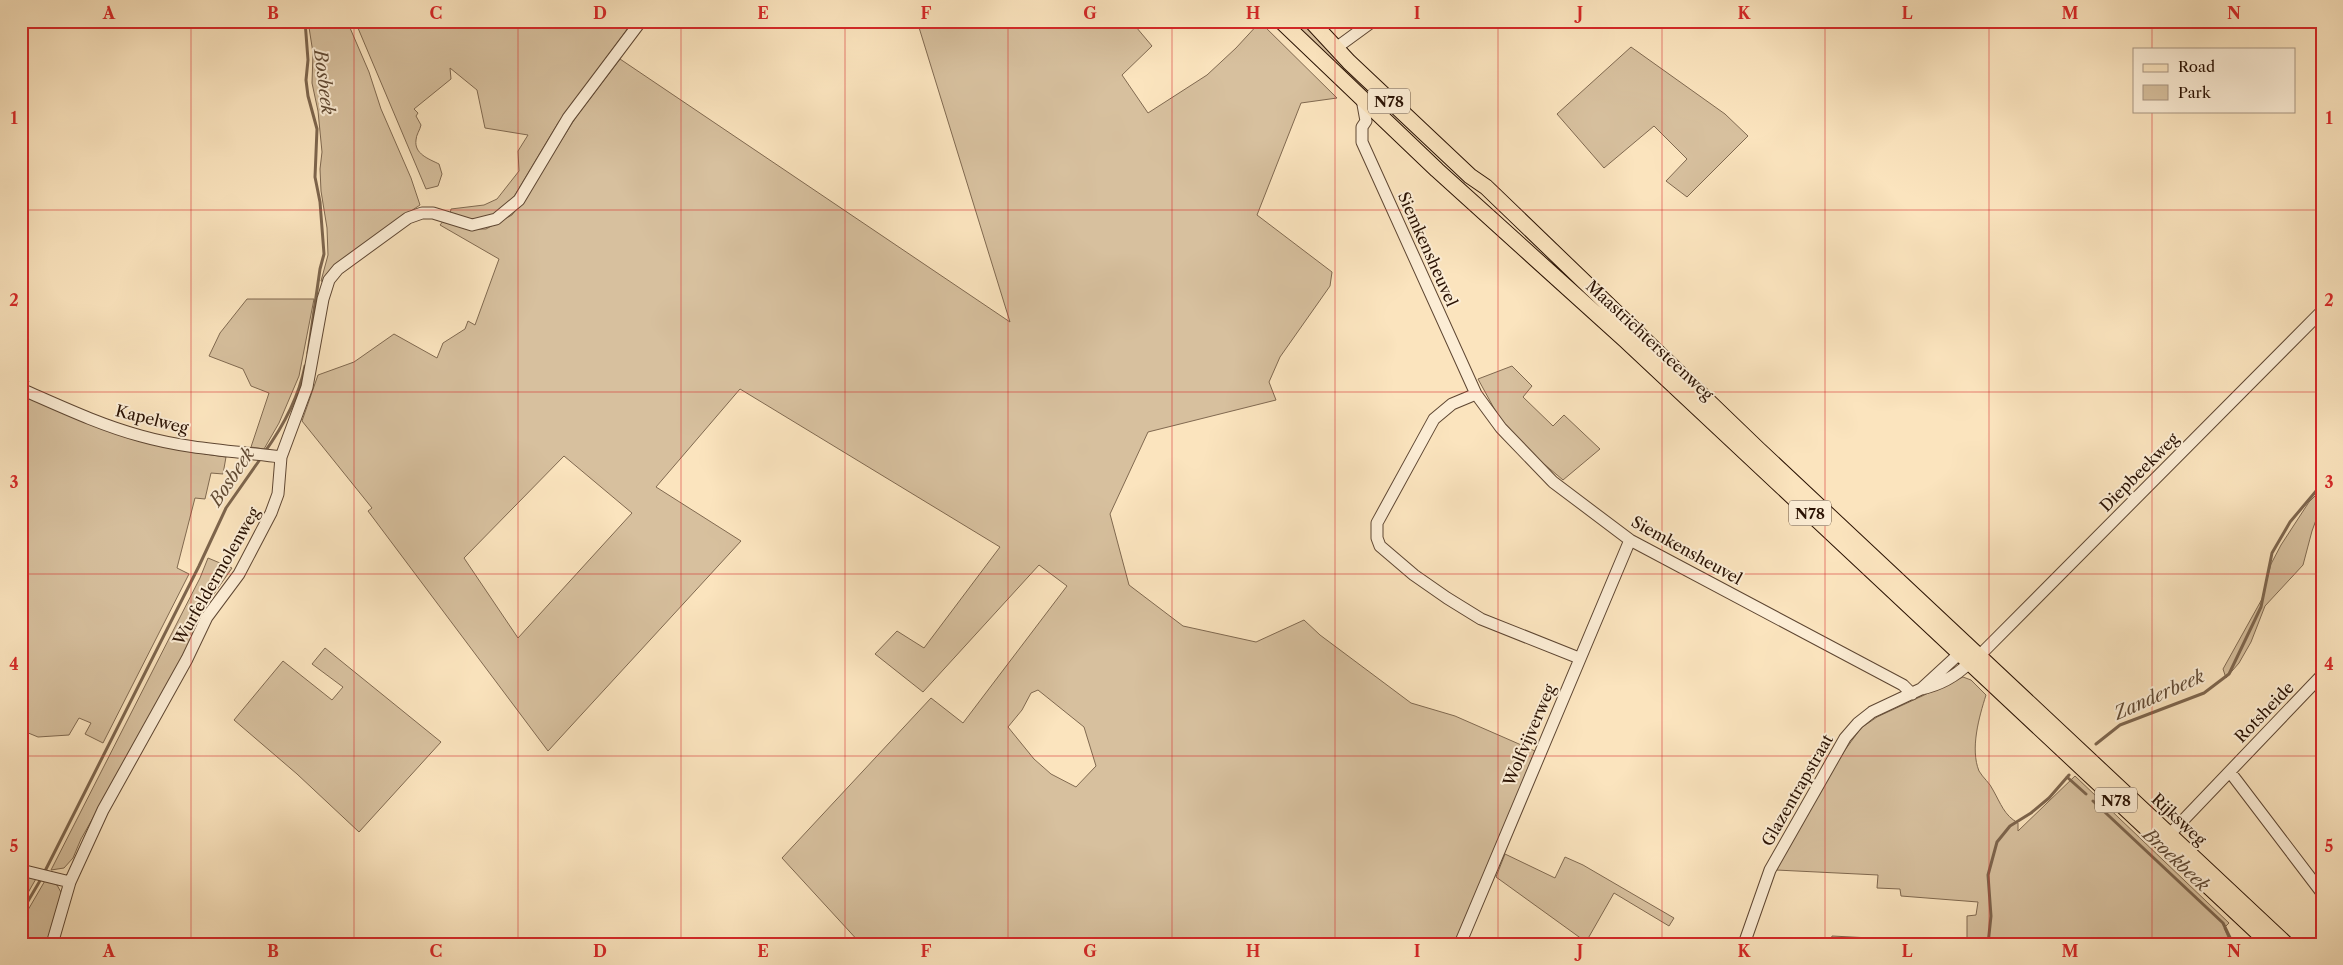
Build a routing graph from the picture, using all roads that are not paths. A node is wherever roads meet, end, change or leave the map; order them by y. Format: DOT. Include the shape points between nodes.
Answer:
graph roads {
  1 [pos="641,21"];
  2 [pos="1281,21"];
  3 [pos="1311,21"];
  4 [pos="1373,21"];
  5 [pos="1336,48"];
  6 [pos="1362,99"];
  7 [pos="1383,118"];
  8 [pos="1366,121"];
  9 [pos="1536,234"];
  10 [pos="1516,242"];
  11 [pos="2322,311"];
  12 [pos="21,389"];
  13 [pos="1476,394"];
  14 [pos="281,457"];
  15 [pos="1630,540"];
  16 [pos="1969,657"];
  17 [pos="1579,658"];
  18 [pos="2322,675"];
  19 [pos="1999,683"];
  20 [pos="1916,691"];
  21 [pos="2230,772"];
  22 [pos="2170,834"];
  23 [pos="21,870"];
  24 [pos="70,882"];
  25 [pos="2322,893"];
  26 [pos="52,944"];
  27 [pos="1460,944"];
  28 [pos="1744,944"];
  29 [pos="2270,944"];
  30 [pos="2286,944"];
  1 -- 14 [label="street, Wurfeldermolenweg" via="568,118 519,200 496,219 472,225 433,213 422,213 408,218 338,269 329,280 322,299 307,387"];
  2 -- 6 [label="main road, Maastrichtersteenweg / N78"];
  3 -- 5 [label="main road, Maastrichtersteenweg / N78"];
  4 -- 5 [label="street"];
  5 -- 9 [label="main road, Maastrichtersteenweg / N78" via="1385,97"];
  6 -- 7 [label="main road, Maastrichtersteenweg / N78"];
  6 -- 8 [label="street, Siemkensheuvel"];
  7 -- 8 [label="street"];
  7 -- 10 [label="main road, Maastrichtersteenweg / N78"];
  8 -- 13 [label="street, Siemkensheuvel" via="1362,127 1362,142"];
  9 -- 10 [label="main road" via="1528,245"];
  9 -- 16 [label="main road, Maastrichtersteenweg / N78"];
  10 -- 16 [label="main road, Maastrichtersteenweg / N78"];
  11 -- 16 [label="street, Diepbeekweg"];
  12 -- 14 [label="street, Kapelweg" via="99,422 142,436"];
  13 -- 15 [label="street, Siemkensheuvel" via="1500,428 1553,482"];
  13 -- 17 [label="street" via="1452,404 1434,419 1377,523 1380,546 1414,575 1481,619"];
  14 -- 24 [label="street, Wurfeldermolenweg" via="278,494 271,513 239,574 207,616 187,659 103,810"];
  15 -- 17 [label="street, Wolfvijverweg"];
  15 -- 20 [label="street, Siemkensheuvel"];
  16 -- 19 [label="main road, Maastrichtersteenweg / N78"];
  16 -- 20 [label="street, Glazentrapstraat"];
  17 -- 27 [label="street, Wolfvijverweg"];
  18 -- 21 [label="street, Rotsheide"];
  19 -- 22 [label="main road, Rijksweg / N78"];
  19 -- 29 [label="main road, Rijksweg / N78"];
  20 -- 28 [label="street, Glazentrapstraat" via="1872,712 1845,738 1770,870"];
  21 -- 22 [label="street, Rotsheide"];
  21 -- 25 [label="street"];
  22 -- 30 [label="main road, Rijksweg / N78"];
  23 -- 24 [label="street"];
  24 -- 26 [label="street, Wurfeldermolenweg"];
}
